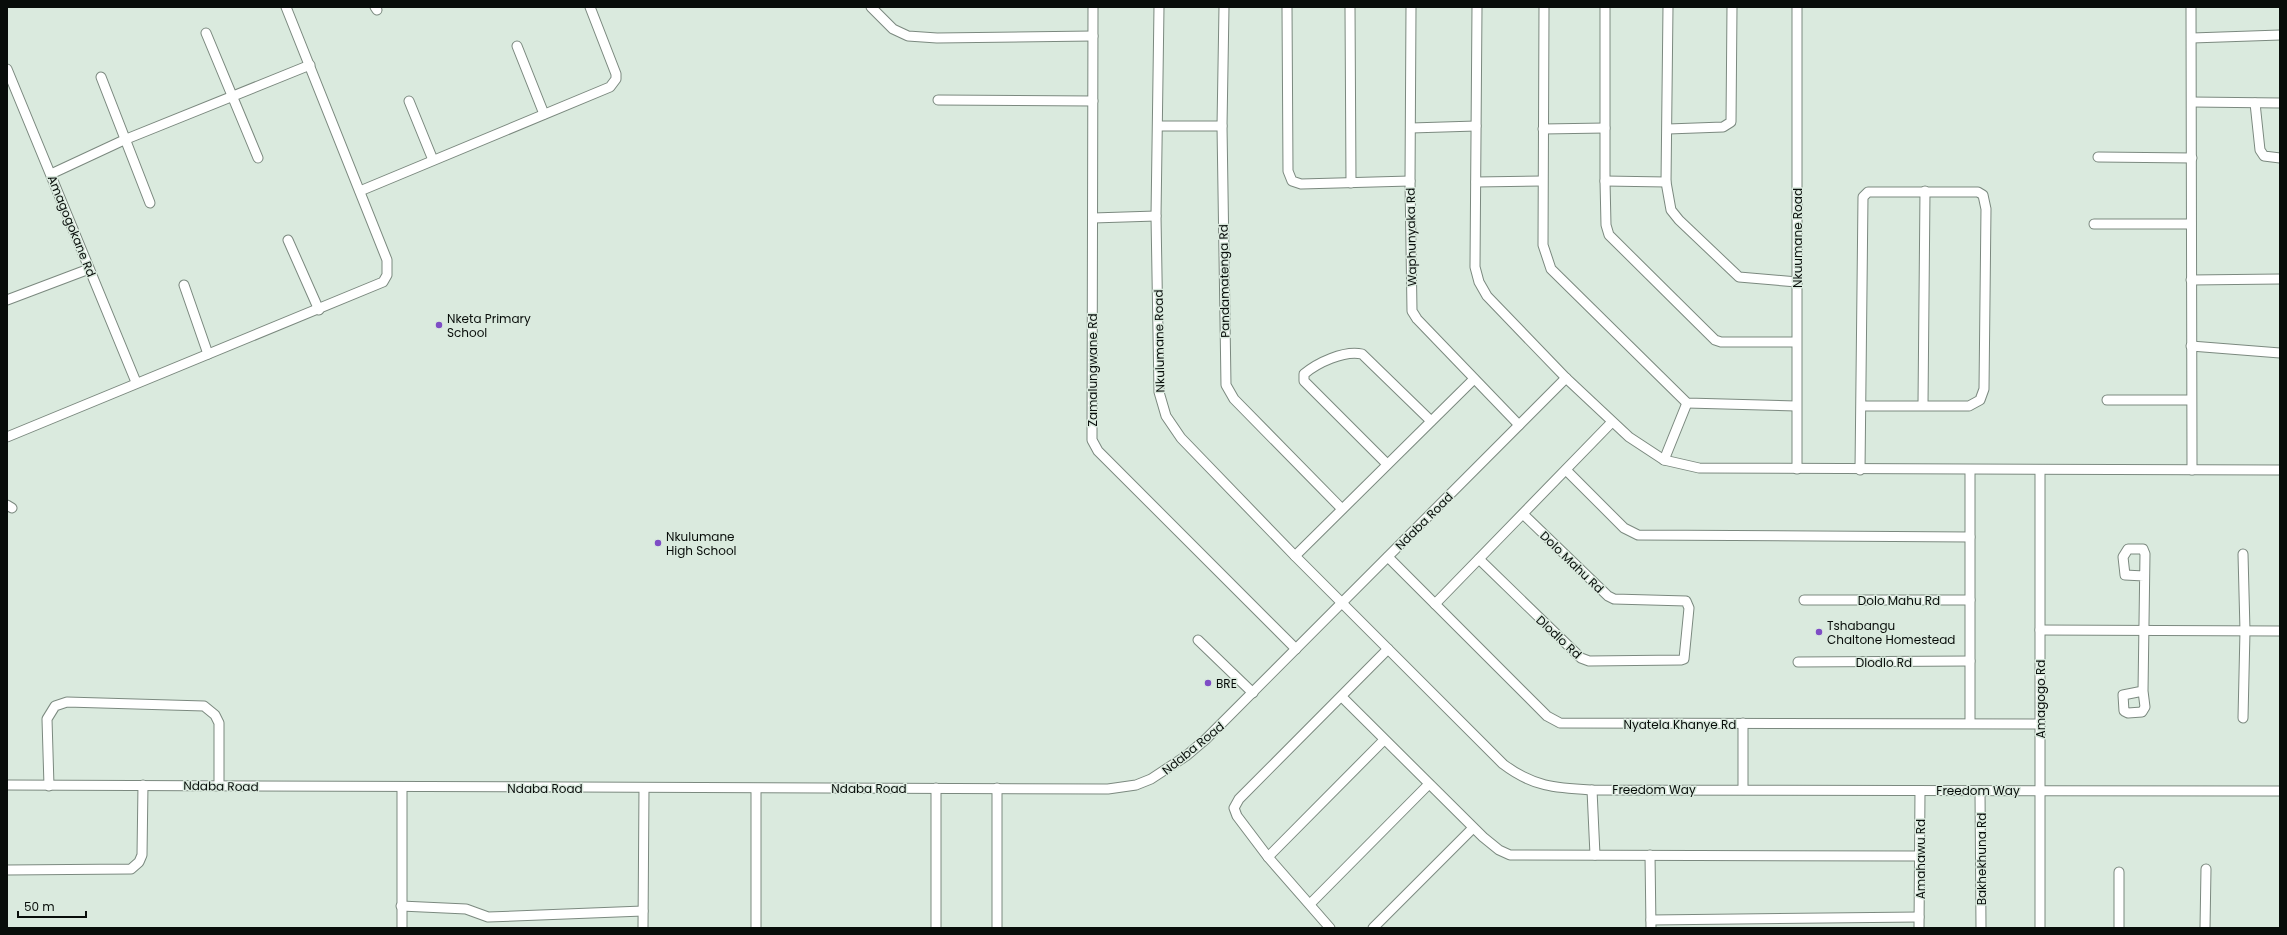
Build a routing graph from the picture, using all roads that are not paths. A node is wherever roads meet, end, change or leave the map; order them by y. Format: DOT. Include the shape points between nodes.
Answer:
graph roads {
  1 [pos="286,7"];
  2 [pos="590,7"];
  3 [pos="871,7"];
  4 [pos="1093,7"];
  5 [pos="1160,7"];
  6 [pos="1224,7"];
  7 [pos="1287,7"];
  8 [pos="1350,7"];
  9 [pos="1411,7"];
  10 [pos="1477,7"];
  11 [pos="1544,7"];
  12 [pos="1605,7"];
  13 [pos="1668,7"];
  14 [pos="1732,7"];
  15 [pos="1797,7"];
  16 [pos="2191,7"];
  17 [pos="206,33"];
  18 [pos="2280,35"];
  19 [pos="1092,36"];
  20 [pos="2192,38"];
  21 [pos="517,46"];
  22 [pos="310,66"];
  23 [pos="7,69"];
  24 [pos="101,77"];
  25 [pos="233,95"];
  26 [pos="938,100"];
  27 [pos="410,101"];
  28 [pos="1094,101"];
  29 [pos="2192,102"];
  30 [pos="2255,103"];
  31 [pos="2280,103"];
  32 [pos="544,114"];
  33 [pos="1158,126"];
  34 [pos="1222,126"];
  35 [pos="1476,126"];
  36 [pos="1411,128"];
  37 [pos="1605,128"];
  38 [pos="1543,129"];
  39 [pos="1668,129"];
  40 [pos="124,140"];
  41 [pos="2098,157"];
  42 [pos="258,158"];
  43 [pos="2192,158"];
  44 [pos="2280,158"];
  45 [pos="433,160"];
  46 [pos="51,174"];
  47 [pos="1410,181"];
  48 [pos="1542,181"];
  49 [pos="1605,181"];
  50 [pos="1476,182"];
  51 [pos="1666,182"];
  52 [pos="1351,183"];
  53 [pos="360,191"];
  54 [pos="1925,191"];
  55 [pos="150,203"];
  56 [pos="1156,216"];
  57 [pos="1093,218"];
  58 [pos="2094,224"];
  59 [pos="2191,224"];
  60 [pos="288,240"];
  61 [pos="89,269"];
  62 [pos="2280,279"];
  63 [pos="2191,280"];
  64 [pos="1797,282"];
  65 [pos="184,284"];
  66 [pos="7,289"];
  67 [pos="9,299"];
  68 [pos="319,310"];
  69 [pos="1796,342"];
  70 [pos="2191,346"];
  71 [pos="2280,353"];
  72 [pos="208,354"];
  73 [pos="1566,378"];
  74 [pos="1474,379"];
  75 [pos="136,382"];
  76 [pos="2107,400"];
  77 [pos="2191,400"];
  78 [pos="1687,403"];
  79 [pos="1796,406"];
  80 [pos="1861,406"];
  81 [pos="1923,406"];
  82 [pos="1431,421"];
  83 [pos="1612,422"];
  84 [pos="1520,425"];
  85 [pos="7,437"];
  86 [pos="1664,460"];
  87 [pos="1388,464"];
  88 [pos="1797,469"];
  89 [pos="1566,470"];
  90 [pos="1860,470"];
  91 [pos="1970,470"];
  92 [pos="2040,470"];
  93 [pos="2192,470"];
  94 [pos="2280,470"];
  95 [pos="1342,509"];
  96 [pos="1523,514"];
  97 [pos="1970,537"];
  98 [pos="2243,554"];
  99 [pos="1295,556"];
  100 [pos="1388,557"];
  101 [pos="1479,559"];
  102 [pos="2144,576"];
  103 [pos="1804,600"];
  104 [pos="1970,600"];
  105 [pos="1342,603"];
  106 [pos="1435,604"];
  107 [pos="2040,630"];
  108 [pos="2145,630"];
  109 [pos="2245,631"];
  110 [pos="2280,631"];
  111 [pos="1198,640"];
  112 [pos="1296,649"];
  113 [pos="1388,649"];
  114 [pos="1684,659"];
  115 [pos="1970,661"];
  116 [pos="1798,662"];
  117 [pos="2143,692"];
  118 [pos="1253,693"];
  119 [pos="1342,697"];
  120 [pos="2243,718"];
  121 [pos="1743,723"];
  122 [pos="1970,723"];
  123 [pos="2040,724"];
  124 [pos="1384,740"];
  125 [pos="1429,784"];
  126 [pos="7,785"];
  127 [pos="143,785"];
  128 [pos="49,786"];
  129 [pos="219,786"];
  130 [pos="402,787"];
  131 [pos="644,788"];
  132 [pos="936,788"];
  133 [pos="997,788"];
  134 [pos="756,789"];
  135 [pos="1743,789"];
  136 [pos="1592,790"];
  137 [pos="1920,790"];
  138 [pos="2039,790"];
  139 [pos="1980,791"];
  140 [pos="2280,791"];
  141 [pos="1473,828"];
  142 [pos="1595,855"];
  143 [pos="1650,855"];
  144 [pos="1920,856"];
  145 [pos="1268,857"];
  146 [pos="2206,869"];
  147 [pos="7,870"];
  148 [pos="2119,872"];
  149 [pos="1310,904"];
  150 [pos="402,906"];
  151 [pos="643,911"];
  152 [pos="1919,917"];
  153 [pos="1651,924"];
  154 [pos="402,928"];
  155 [pos="643,928"];
  156 [pos="756,928"];
  157 [pos="936,928"];
  158 [pos="997,928"];
  159 [pos="1330,928"];
  160 [pos="1373,928"];
  161 [pos="1919,928"];
  162 [pos="1981,928"];
  163 [pos="2040,928"];
  164 [pos="2119,928"];
  165 [pos="2205,928"];
  1 -- 22 [label="street"];
  2 -- 32 [label="street" via="616,79 610,87"];
  3 -- 19 [label="street" via="892,29 908,36"];
  4 -- 19 [label="street, Zamalungwane Rd"];
  5 -- 33 [label="street, Nkulumane Road"];
  6 -- 34 [label="street, Pandamatenga Rd"];
  7 -- 52 [label="street" via="1289,176 1292,181 1300,184"];
  8 -- 52 [label="street"];
  9 -- 36 [label="street, Waphunyaka Rd"];
  10 -- 35 [label="street"];
  11 -- 38 [label="street"];
  12 -- 37 [label="street"];
  13 -- 39 [label="street"];
  14 -- 39 [label="street" via="1731,122 1723,127"];
  15 -- 64 [label="street, Nkuumane Road"];
  16 -- 20 [label="street"];
  17 -- 25 [label="street"];
  18 -- 20 [label="street"];
  19 -- 28 [label="street, Zamalungwane Rd"];
  20 -- 29 [label="street"];
  21 -- 32 [label="street"];
  22 -- 25 [label="street"];
  22 -- 53 [label="street"];
  23 -- 46 [label="street, Amagogokane Rd"];
  24 -- 40 [label="street"];
  25 -- 40 [label="street"];
  25 -- 42 [label="street"];
  26 -- 28 [label="street"];
  27 -- 45 [label="street"];
  28 -- 57 [label="street, Zamalungwane Rd"];
  29 -- 30 [label="street"];
  29 -- 43 [label="street"];
  30 -- 31 [label="street"];
  30 -- 44 [label="street" via="2260,150 2264,156"];
  32 -- 45 [label="street"];
  33 -- 34 [label="street"];
  33 -- 56 [label="street, Nkulumane Road"];
  34 -- 95 [label="street, Pandamatenga Rd" via="1226,385 1234,399"];
  35 -- 36 [label="street"];
  35 -- 50 [label="street"];
  36 -- 47 [label="street, Waphunyaka Rd"];
  37 -- 38 [label="street"];
  37 -- 49 [label="street"];
  38 -- 48 [label="street"];
  39 -- 51 [label="street"];
  40 -- 46 [label="street"];
  40 -- 55 [label="street"];
  41 -- 43 [label="street"];
  43 -- 59 [label="street"];
  45 -- 53 [label="street"];
  46 -- 61 [label="street, Amagogokane Rd"];
  47 -- 52 [label="street"];
  47 -- 74 [label="street, Waphunyaka Rd" via="1412,311"];
  48 -- 50 [label="street"];
  48 -- 78 [label="street" via="1543,245 1551,269"];
  49 -- 51 [label="street"];
  49 -- 69 [label="street" via="1606,225 1609,235 1711,337 1721,342"];
  50 -- 73 [label="street" via="1475,266 1479,282 1487,296"];
  51 -- 64 [label="street" via="1672,210 1679,220 1735,274 1744,278"];
  53 -- 68 [label="street" via="387,260 387,275 378,286"];
  54 -- 80 [label="street" via="1868,192 1862,197"];
  54 -- 81 [label="street"];
  54 -- 81 [label="street" via="1978,192 1983,195 1986,209 1983,394 1980,400 1969,406"];
  56 -- 57 [label="street"];
  56 -- 99 [label="street, Nkulumane Road" via="1159,392 1166,416 1181,438"];
  57 -- 112 [label="street, Zamalungwane Rd" via="1094,446"];
  58 -- 59 [label="street"];
  59 -- 63 [label="street"];
  60 -- 68 [label="street"];
  61 -- 67 [label="street"];
  61 -- 75 [label="street, Amagogokane Rd"];
  62 -- 63 [label="street"];
  63 -- 70 [label="street"];
  64 -- 69 [label="street, Nkuumane Road"];
  65 -- 72 [label="street"];
  66 -- 67 [label="street"];
  68 -- 72 [label="street"];
  69 -- 79 [label="street, Nkuumane Road"];
  70 -- 71 [label="street"];
  70 -- 77 [label="street"];
  72 -- 75 [label="street"];
  73 -- 83 [label="street"];
  73 -- 84 [label="street, Ndaba Road"];
  74 -- 82 [label="street"];
  74 -- 84 [label="street, Waphunyaka Rd"];
  75 -- 85 [label="street"];
  76 -- 77 [label="street"];
  77 -- 93 [label="street"];
  78 -- 79 [label="street"];
  78 -- 86 [label="street"];
  79 -- 88 [label="street, Nkuumane Road"];
  80 -- 81 [label="street"];
  80 -- 90 [label="street"];
  82 -- 87 [label="street"];
  82 -- 87 [label="street" via="1362,354 1353,353 1334,358 1304,374 1304,381"];
  83 -- 86 [label="street" via="1642,447"];
  83 -- 89 [label="street"];
  84 -- 100 [label="street, Ndaba Road"];
  86 -- 88 [label="street" via="1699,468"];
  87 -- 95 [label="street"];
  88 -- 90 [label="street"];
  89 -- 96 [label="street"];
  89 -- 97 [label="street" via="1624,528 1638,535"];
  90 -- 91 [label="street"];
  91 -- 92 [label="street"];
  91 -- 97 [label="street"];
  92 -- 93 [label="street"];
  92 -- 107 [label="street, Amagogo Rd"];
  93 -- 94 [label="street"];
  95 -- 99 [label="street"];
  96 -- 101 [label="street"];
  96 -- 114 [label="street, Dolo Mahu Rd" via="1608,596 1614,599 1686,601 1690,608"];
  97 -- 104 [label="street"];
  98 -- 109 [label="street"];
  99 -- 105 [label="street, Nkulumane Road"];
  100 -- 105 [label="street, Ndaba Road"];
  100 -- 106 [label="street, Nyatela Khanye Rd"];
  101 -- 106 [label="street"];
  101 -- 114 [label="street, Dlodlo Rd" via="1581,658 1589,661"];
  102 -- 108 [label="street"];
  103 -- 104 [label="street, Dolo Mahu Rd"];
  104 -- 115 [label="street"];
  105 -- 112 [label="street, Ndaba Road"];
  105 -- 113 [label="street, Freedom Way"];
  106 -- 121 [label="street, Nyatela Khanye Rd" via="1547,716 1560,723"];
  107 -- 108 [label="street"];
  107 -- 123 [label="street, Amagogo Rd"];
  108 -- 109 [label="street"];
  108 -- 117 [label="street"];
  109 -- 110 [label="street"];
  109 -- 120 [label="street"];
  111 -- 118 [label="street"];
  112 -- 118 [label="street, Ndaba Road"];
  113 -- 119 [label="street"];
  113 -- 136 [label="street, Freedom Way" via="1513,772 1546,787"];
  115 -- 116 [label="street, Dlodlo Rd"];
  115 -- 122 [label="street"];
  118 -- 133 [label="street, Ndaba Road" via="1191,752 1151,779 1136,785 1108,789"];
  119 -- 124 [label="street"];
  119 -- 145 [label="street" via="1235,803 1237,816"];
  121 -- 122 [label="street, Nyatela Khanye Rd"];
  121 -- 135 [label="street"];
  122 -- 123 [label="street, Nyatela Khanye Rd"];
  123 -- 138 [label="street, Amagogo Rd"];
  124 -- 125 [label="street"];
  124 -- 145 [label="street"];
  125 -- 141 [label="street"];
  125 -- 149 [label="street"];
  126 -- 128 [label="street, Ndaba Road"];
  127 -- 128 [label="street, Ndaba Road"];
  127 -- 129 [label="street, Ndaba Road"];
  127 -- 147 [label="street" via="142,855 131,869"];
  128 -- 129 [label="street" via="47,719 55,706 67,702 204,706 215,715 219,723"];
  129 -- 130 [label="street, Ndaba Road"];
  130 -- 131 [label="street, Ndaba Road"];
  130 -- 150 [label="street"];
  131 -- 134 [label="street, Ndaba Road"];
  131 -- 151 [label="street"];
  132 -- 133 [label="street, Ndaba Road"];
  132 -- 134 [label="street, Ndaba Road"];
  132 -- 157 [label="street"];
  133 -- 158 [label="street"];
  134 -- 156 [label="street"];
  135 -- 136 [label="street, Freedom Way"];
  135 -- 137 [label="street, Freedom Way"];
  136 -- 142 [label="street"];
  137 -- 139 [label="street, Freedom Way"];
  137 -- 144 [label="street, Amahawu Rd"];
  138 -- 139 [label="street, Freedom Way"];
  138 -- 140 [label="street, Freedom Way"];
  138 -- 163 [label="street, Amagogo Rd"];
  139 -- 162 [label="street, Bakhekhuna Rd"];
  141 -- 142 [label="street" via="1499,850 1510,855"];
  141 -- 160 [label="street"];
  142 -- 143 [label="street"];
  143 -- 144 [label="street"];
  143 -- 153 [label="street"];
  144 -- 152 [label="street, Amahawu Rd"];
  145 -- 149 [label="street"];
  146 -- 165 [label="street"];
  148 -- 164 [label="street"];
  149 -- 159 [label="street"];
  150 -- 151 [label="street" via="466,909 488,917"];
  150 -- 154 [label="street"];
  151 -- 155 [label="street"];
  152 -- 153 [label="street"];
  152 -- 161 [label="street, Amahawu Rd"];
}
